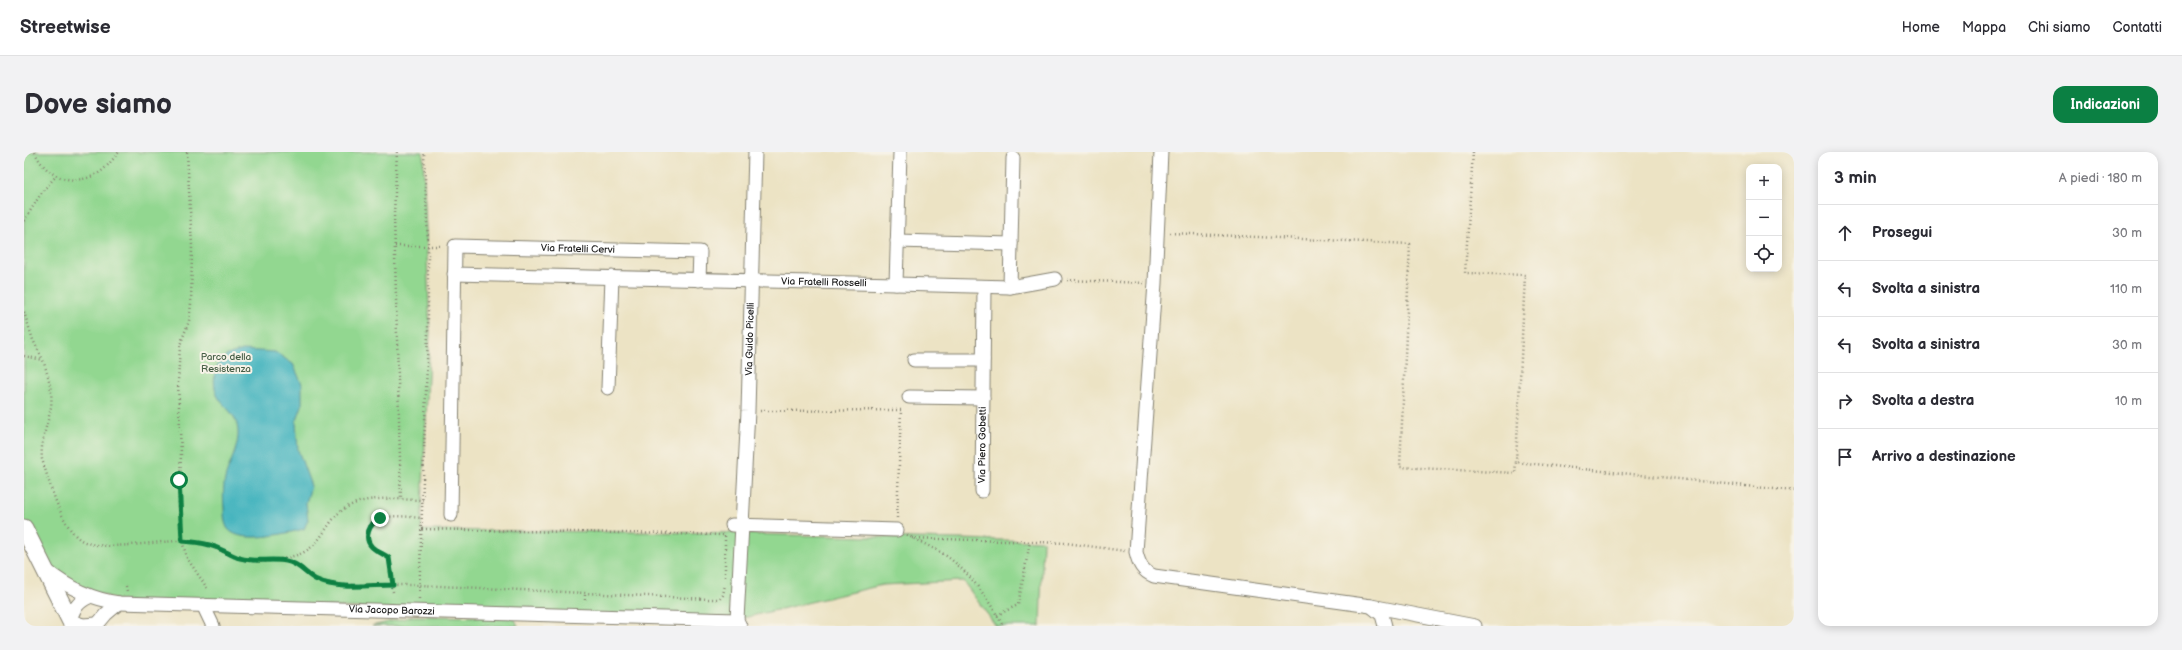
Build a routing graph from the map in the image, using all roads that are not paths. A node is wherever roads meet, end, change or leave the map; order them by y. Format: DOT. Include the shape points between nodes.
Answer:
graph roads {
  1 [pos="755,152"];
  2 [pos="1161,152"];
  3 [pos="900,153"];
  4 [pos="1013,158"];
  5 [pos="898,241"];
  6 [pos="1011,244"];
  7 [pos="454,274"];
  8 [pos="612,278"];
  9 [pos="1055,279"];
  10 [pos="699,280"];
  11 [pos="751,282"];
  12 [pos="896,284"];
  13 [pos="984,287"];
  14 [pos="1010,287"];
  15 [pos="914,360"];
  16 [pos="983,360"];
  17 [pos="608,388"];
  18 [pos="909,398"];
  19 [pos="983,398"];
  20 [pos="982,491"];
  21 [pos="451,515"];
  22 [pos="738,525"];
  23 [pos="24,528"];
  24 [pos="896,530"];
  25 [pos="46,570"];
  26 [pos="89,596"];
  27 [pos="119,603"];
  28 [pos="203,605"];
  29 [pos="1371,606"];
  30 [pos="590,621"];
  31 [pos="72,623"];
  32 [pos="739,623"];
  33 [pos="97,625"];
  34 [pos="213,626"];
  35 [pos="1385,626"];
  36 [pos="1475,626"];
  1 -- 11 [label="street, Via Guido Picelli"];
  2 -- 29 [label="street" via="1155,283 1136,552 1141,567 1146,573 1154,576"];
  3 -- 5 [label="street"];
  4 -- 6 [label="street"];
  5 -- 6 [label="street"];
  5 -- 12 [label="street"];
  6 -- 14 [label="street"];
  7 -- 8 [label="street"];
  7 -- 10 [label="street, Via Fratelli Cervi" via="455,246 660,251 700,252"];
  7 -- 21 [label="street, Via Fratelli Cervi"];
  8 -- 10 [label="street"];
  8 -- 17 [label="street"];
  9 -- 14 [label="street, Via Fratelli Rosselli"];
  10 -- 11 [label="street"];
  11 -- 12 [label="street, Via Fratelli Rosselli"];
  11 -- 22 [label="street, Via Guido Picelli"];
  12 -- 13 [label="street, Via Fratelli Rosselli"];
  13 -- 14 [label="street, Via Fratelli Rosselli"];
  13 -- 16 [label="street, Via Piero Gobetti"];
  15 -- 16 [label="street"];
  16 -- 19 [label="street, Via Piero Gobetti"];
  18 -- 19 [label="street, Via Piero Gobetti"];
  19 -- 20 [label="street, Via Piero Gobetti"];
  22 -- 24 [label="street"];
  22 -- 32 [label="street, Via Guido Picelli"];
  23 -- 25 [label="main road"];
  25 -- 26 [label="street, Via Jacopo Barozzi" via="66,585"];
  25 -- 31 [label="main road"];
  26 -- 27 [label="street, Via Jacopo Barozzi"];
  26 -- 31 [label="street" via="76,606"];
  27 -- 28 [label="street, Via Jacopo Barozzi"];
  27 -- 33 [label="street"];
  28 -- 30 [label="street, Via Jacopo Barozzi"];
  28 -- 34 [label="street"];
  29 -- 35 [label="street" via="1382,615"];
  29 -- 36 [label="street"];
  30 -- 32 [label="street, Via Jacopo Barozzi"];
  31 -- 33 [label="street"];
}
